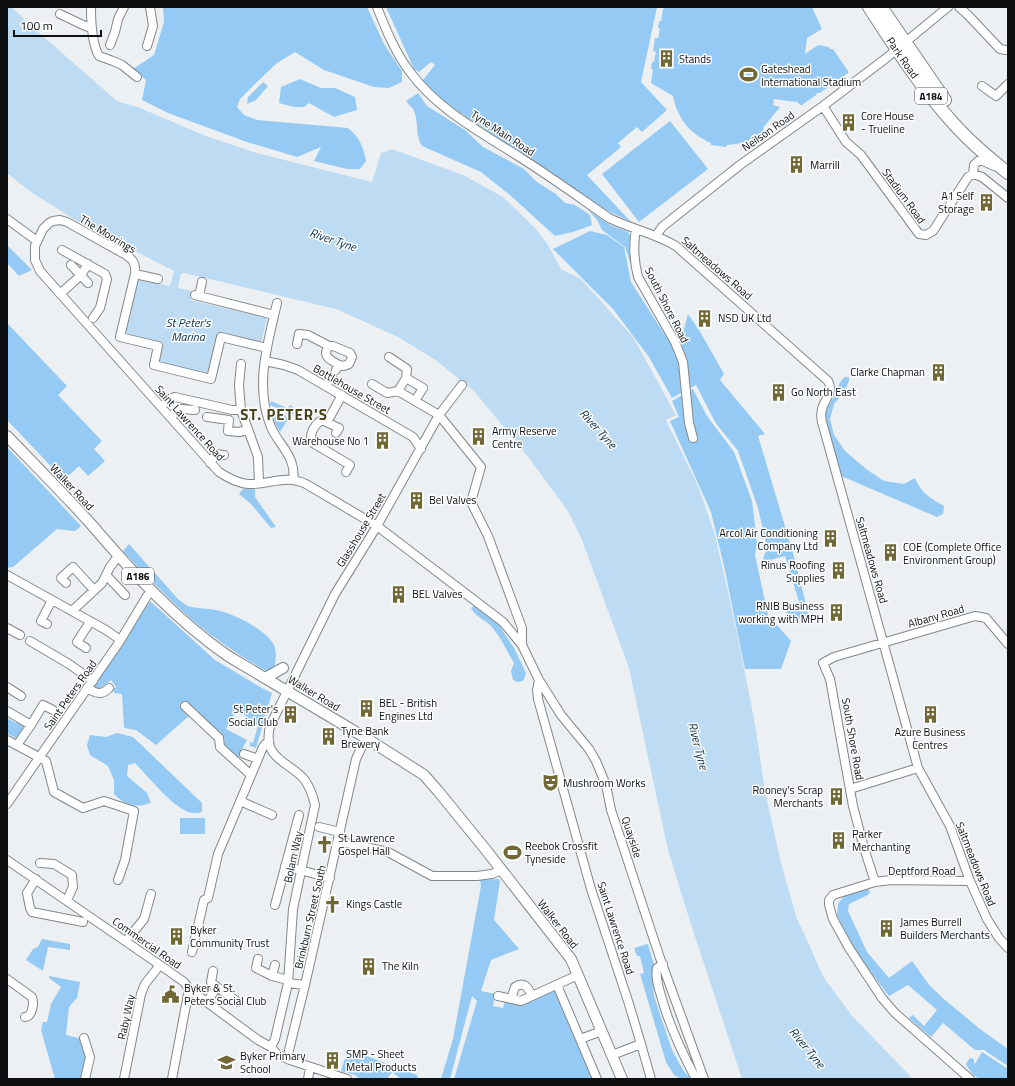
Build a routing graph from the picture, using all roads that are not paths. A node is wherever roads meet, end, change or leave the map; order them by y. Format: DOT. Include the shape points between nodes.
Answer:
graph roads {
  1 [pos="91,7"];
  2 [pos="124,7"];
  3 [pos="150,7"];
  4 [pos="377,7"];
  5 [pos="869,7"];
  6 [pos="881,7"];
  7 [pos="948,7"];
  8 [pos="959,7"];
  9 [pos="60,14"];
  10 [pos="91,28"];
  11 [pos="110,45"];
  12 [pos="900,45"];
  13 [pos="147,46"];
  14 [pos="1007,50"];
  15 [pos="137,77"];
  16 [pos="1008,84"];
  17 [pos="982,86"];
  18 [pos="823,106"];
  19 [pos="1006,168"];
  20 [pos="973,174"];
  21 [pos="1008,198"];
  22 [pos="7,219"];
  23 [pos="636,229"];
  24 [pos="656,236"];
  25 [pos="37,241"];
  26 [pos="62,250"];
  27 [pos="88,264"];
  28 [pos="71,265"];
  29 [pos="135,274"];
  30 [pos="81,275"];
  31 [pos="158,279"];
  32 [pos="202,282"];
  33 [pos="88,283"];
  34 [pos="60,294"];
  35 [pos="277,303"];
  36 [pos="274,315"];
  37 [pos="93,318"];
  38 [pos="297,344"];
  39 [pos="329,346"];
  40 [pos="267,348"];
  41 [pos="389,357"];
  42 [pos="265,360"];
  43 [pos="241,364"];
  44 [pos="336,370"];
  45 [pos="406,378"];
  46 [pos="372,384"];
  47 [pos="462,385"];
  48 [pos="326,386"];
  49 [pos="398,391"];
  50 [pos="342,395"];
  51 [pos="415,401"];
  52 [pos="161,407"];
  53 [pos="195,410"];
  54 [pos="241,410"];
  55 [pos="439,415"];
  56 [pos="170,417"];
  57 [pos="208,417"];
  58 [pos="327,422"];
  59 [pos="248,430"];
  60 [pos="336,433"];
  61 [pos="7,436"];
  62 [pos="693,438"];
  63 [pos="421,449"];
  64 [pos="224,455"];
  65 [pos="210,463"];
  66 [pos="349,466"];
  67 [pos="294,479"];
  68 [pos="259,483"];
  69 [pos="377,526"];
  70 [pos="119,555"];
  71 [pos="7,575"];
  72 [pos="106,575"];
  73 [pos="66,583"];
  74 [pos="94,590"];
  75 [pos="125,595"];
  76 [pos="147,596"];
  77 [pos="52,600"];
  78 [pos="72,611"];
  79 [pos="90,622"];
  80 [pos="47,624"];
  81 [pos="7,628"];
  82 [pos="20,636"];
  83 [pos="1005,636"];
  84 [pos="119,639"];
  85 [pos="30,641"];
  86 [pos="883,643"];
  87 [pos="1008,644"];
  88 [pos="522,645"];
  89 [pos="86,648"];
  90 [pos="283,668"];
  91 [pos="265,678"];
  92 [pos="539,680"];
  93 [pos="93,681"];
  94 [pos="7,687"];
  95 [pos="88,688"];
  96 [pos="109,688"];
  97 [pos="288,692"];
  98 [pos="21,696"];
  99 [pos="186,706"];
  100 [pos="52,710"];
  101 [pos="7,711"];
  102 [pos="31,725"];
  103 [pos="366,738"];
  104 [pos="7,740"];
  105 [pos="269,740"];
  106 [pos="17,745"];
  107 [pos="244,754"];
  108 [pos="39,757"];
  109 [pos="258,759"];
  110 [pos="918,768"];
  111 [pos="251,775"];
  112 [pos="850,789"];
  113 [pos="8,800"];
  114 [pos="240,801"];
  115 [pos="272,815"];
  116 [pos="299,815"];
  117 [pos="319,827"];
  118 [pos="340,832"];
  119 [pos="338,841"];
  120 [pos="7,860"];
  121 [pos="40,863"];
  122 [pos="285,866"];
  123 [pos="300,870"];
  124 [pos="501,870"];
  125 [pos="330,878"];
  126 [pos="36,880"];
  127 [pos="118,880"];
  128 [pos="970,881"];
  129 [pos="875,882"];
  130 [pos="150,894"];
  131 [pos="67,900"];
  132 [pos="275,905"];
  133 [pos="84,922"];
  134 [pos="126,941"];
  135 [pos="1008,948"];
  136 [pos="192,952"];
  137 [pos="258,959"];
  138 [pos="663,964"];
  139 [pos="160,965"];
  140 [pos="275,965"];
  141 [pos="213,971"];
  142 [pos="578,975"];
  143 [pos="272,976"];
  144 [pos="7,979"];
  145 [pos="288,982"];
  146 [pos="305,985"];
  147 [pos="556,985"];
  148 [pos="217,987"];
  149 [pos="189,989"];
  150 [pos="498,996"];
  151 [pos="532,996"];
  152 [pos="511,999"];
  153 [pos="207,1002"];
  154 [pos="238,1002"];
  155 [pos="25,1018"];
  156 [pos="602,1031"];
  157 [pos="84,1038"];
  158 [pos="580,1039"];
  159 [pos="641,1044"];
  160 [pos="271,1047"];
  161 [pos="289,1050"];
  162 [pos="612,1055"];
  163 [pos="310,1067"];
  164 [pos="85,1079"];
  165 [pos="124,1079"];
  166 [pos="172,1079"];
  167 [pos="308,1079"];
  168 [pos="347,1079"];
  169 [pos="597,1079"];
  170 [pos="622,1079"];
  171 [pos="651,1079"];
  172 [pos="696,1079"];
  173 [pos="704,1079"];
  174 [pos="970,1079"];
  1 -- 10 [label="street"];
  2 -- 11 [label="street"];
  3 -- 13 [label="street" via="153,26"];
  4 -- 23 [label="street, Tyne Main Road" via="402,61 434,98 465,122 609,218"];
  5 -- 12 [label="highway, Park Road / A184"];
  6 -- 12 [label="highway, Park Road / A184"];
  7 -- 12 [label="street, Neilson Road"];
  8 -- 14 [label="street" via="1000,48"];
  9 -- 10 [label="street"];
  10 -- 15 [label="street" via="99,56 122,65"];
  12 -- 18 [label="street, Neilson Road"];
  12 -- 19 [label="highway, Park Road / A184" via="914,75 954,124 984,154"];
  16 -- 17 [label="street" via="996,96"];
  18 -- 20 [label="street, Stadium Road" via="846,142 861,155 919,234 926,235 933,231 968,177"];
  18 -- 24 [label="street, Neilson Road" via="740,165 662,227"];
  19 -- 20 [label="street" via="978,161 974,165"];
  20 -- 21 [label="street" via="982,177"];
  22 -- 25 [label="street"];
  23 -- 24 [label="street, Tyne Main Road"];
  23 -- 62 [label="street, South Shore Road" via="634,248 638,277 675,342 683,362 689,423"];
  24 -- 86 [label="street, Saltmeadows Road" via="676,246 828,381 830,392 822,408 822,422"];
  25 -- 29 [label="street, The Moorings" via="49,223 63,221 130,257 134,262"];
  25 -- 34 [label="street, Saint Lawrence Road" via="34,252 36,264"];
  26 -- 27 [label="street"];
  27 -- 30 [label="street"];
  27 -- 37 [label="street" via="107,277 100,308"];
  28 -- 30 [label="street"];
  29 -- 31 [label="street"];
  29 -- 40 [label="street" via="120,337 158,346 154,365 211,379 221,337"];
  30 -- 33 [label="street"];
  30 -- 34 [label="street"];
  32 -- 36 [label="street" via="197,296"];
  34 -- 52 [label="street, Saint Lawrence Road"];
  35 -- 36 [label="street"];
  36 -- 40 [label="street"];
  38 -- 39 [label="street" via="299,334 308,335"];
  39 -- 44 [label="street" via="326,356"];
  39 -- 44 [label="street" via="350,353 352,357 349,364"];
  40 -- 42 [label="street"];
  41 -- 45 [label="street" via="407,369"];
  42 -- 48 [label="street, Bottlehouse Street" via="292,368"];
  42 -- 67 [label="street" via="263,390 266,412 291,461"];
  43 -- 54 [label="street"];
  44 -- 48 [label="street"];
  45 -- 49 [label="street"];
  45 -- 51 [label="street" via="423,388"];
  46 -- 49 [label="street" via="387,393"];
  47 -- 55 [label="street, Glasshouse Street"];
  48 -- 50 [label="street, Bottlehouse Street"];
  49 -- 51 [label="street"];
  50 -- 58 [label="street"];
  50 -- 63 [label="street, Bottlehouse Street" via="413,437"];
  51 -- 55 [label="street"];
  52 -- 54 [label="street" via="175,397"];
  52 -- 56 [label="street, Saint Lawrence Road"];
  53 -- 56 [label="street" via="180,408"];
  54 -- 59 [label="street"];
  55 -- 63 [label="street, Glasshouse Street"];
  55 -- 88 [label="street" via="481,467 471,502 488,536 522,628"];
  56 -- 65 [label="street, Saint Lawrence Road"];
  57 -- 59 [label="street" via="229,420 228,431"];
  58 -- 60 [label="street" via="339,428"];
  58 -- 66 [label="street" via="318,422 311,434 312,441"];
  59 -- 68 [label="street" via="258,457"];
  61 -- 70 [label="main road, Walker Road / A186"];
  63 -- 69 [label="street, Glasshouse Street"];
  64 -- 65 [label="street" via="216,454"];
  65 -- 68 [label="street, Saint Lawrence Road" via="234,481"];
  67 -- 68 [label="street, Saint Lawrence Road"];
  67 -- 69 [label="street"];
  69 -- 88 [label="street, Quayside" via="503,622"];
  69 -- 97 [label="street, Glasshouse Street" via="335,594"];
  70 -- 72 [label="street"];
  70 -- 91 [label="main road, Walker Road / A186" via="180,619 207,642"];
  71 -- 77 [label="street"];
  72 -- 74 [label="street"];
  72 -- 75 [label="street"];
  73 -- 74 [label="street" via="62,578 73,567"];
  74 -- 78 [label="street"];
  76 -- 93 [label="street, Saint Peters Road"];
  77 -- 78 [label="street"];
  77 -- 80 [label="street" via="41,621"];
  78 -- 79 [label="street"];
  79 -- 84 [label="street"];
  79 -- 89 [label="street" via="77,642"];
  81 -- 82 [label="street"];
  83 -- 86 [label="street, Albany Road" via="986,618 975,616"];
  83 -- 87 [label="street, Albany Road"];
  85 -- 93 [label="street"];
  86 -- 110 [label="street, Saltmeadows Road"];
  86 -- 112 [label="street, South Shore Road" via="834,657 823,663 835,700"];
  88 -- 92 [label="street, Quayside"];
  90 -- 91 [label="main road"];
  91 -- 97 [label="main road, Walker Road / A186"];
  92 -- 138 [label="street, Quayside" via="561,716 596,761"];
  92 -- 159 [label="street, Saint Lawrence Road" via="538,699 591,889"];
  93 -- 95 [label="street, Saint Peters Road"];
  94 -- 98 [label="street"];
  95 -- 96 [label="street" via="95,693 105,693"];
  95 -- 108 [label="street, Saint Peters Road"];
  97 -- 103 [label="main road, Walker Road / A186"];
  97 -- 105 [label="street" via="270,726"];
  99 -- 111 [label="street" via="219,738 220,747"];
  100 -- 102 [label="street" via="43,705"];
  101 -- 102 [label="street"];
  102 -- 106 [label="street"];
  103 -- 118 [label="street, Brinkburn Street South" via="356,759"];
  103 -- 124 [label="main road, Walker Road / A186" via="424,775"];
  104 -- 106 [label="street"];
  105 -- 109 [label="street"];
  105 -- 123 [label="street, Bolam Way" via="278,759 304,779 312,794 314,812"];
  106 -- 108 [label="street"];
  107 -- 109 [label="street"];
  108 -- 113 [label="street, Saint Peters Road"];
  108 -- 127 [label="street" via="46,761 54,792 83,808 104,801 134,811 125,860"];
  109 -- 111 [label="street"];
  110 -- 112 [label="street"];
  110 -- 128 [label="street, Saltmeadows Road" via="950,826"];
  111 -- 114 [label="street"];
  112 -- 129 [label="street, South Shore Road"];
  114 -- 115 [label="street"];
  114 -- 136 [label="street" via="218,854"];
  116 -- 122 [label="street"];
  117 -- 118 [label="street"];
  118 -- 119 [label="street, Brinkburn Street South"];
  119 -- 124 [label="street" via="388,852 432,876 477,876"];
  119 -- 125 [label="street, Brinkburn Street South"];
  120 -- 126 [label="street, Commercial Road"];
  121 -- 131 [label="street" via="54,864 72,875 73,887"];
  122 -- 123 [label="street"];
  122 -- 132 [label="street"];
  123 -- 125 [label="street"];
  123 -- 145 [label="street, Bolam Way" via="293,909"];
  124 -- 142 [label="main road, Walker Road / A186" via="571,959"];
  125 -- 146 [label="street, Brinkburn Street South"];
  126 -- 131 [label="street, Commercial Road"];
  126 -- 133 [label="street" via="27,893 32,912"];
  128 -- 129 [label="street, Deptford Road"];
  128 -- 135 [label="street, Saltmeadows Road" via="987,919"];
  129 -- 174 [label="street, Deptford Road" via="833,895 829,905 833,919 882,998 895,1013"];
  130 -- 134 [label="street" via="144,919"];
  131 -- 134 [label="street, Commercial Road"];
  134 -- 139 [label="street, Commercial Road"];
  137 -- 143 [label="street, Brinkburn Street South" via="256,968"];
  138 -- 172 [label="street" via="656,971 668,1021"];
  138 -- 173 [label="street, Quayside"];
  139 -- 149 [label="street, Commercial Road" via="184,982"];
  139 -- 165 [label="street, Raby Way" via="145,984 141,994"];
  140 -- 143 [label="street"];
  141 -- 148 [label="street" via="211,982"];
  142 -- 147 [label="street"];
  142 -- 156 [label="main road, Walker Road / A186"];
  143 -- 145 [label="street, Brinkburn Street South"];
  144 -- 155 [label="street" via="32,996 34,1001 31,1014"];
  145 -- 146 [label="street, Brinkburn Street South"];
  145 -- 160 [label="street, Bolam Way"];
  146 -- 161 [label="street, Brinkburn Street South"];
  147 -- 151 [label="street"];
  147 -- 158 [label="street"];
  148 -- 153 [label="street"];
  148 -- 154 [label="street"];
  149 -- 153 [label="street, Commercial Road"];
  149 -- 166 [label="street"];
  150 -- 152 [label="street"];
  151 -- 152 [label="street" via="521,1001"];
  151 -- 152 [label="street" via="529,988 521,984 515,987"];
  153 -- 160 [label="street, Commercial Road"];
  156 -- 158 [label="street"];
  156 -- 162 [label="main road, Walker Road / A186"];
  157 -- 164 [label="street" via="90,1057"];
  158 -- 169 [label="street"];
  159 -- 162 [label="street"];
  159 -- 171 [label="street, Saint Lawrence Road"];
  160 -- 163 [label="street, Commercial Road" via="277,1054"];
  162 -- 170 [label="main road, Walker Road / A186"];
  163 -- 167 [label="street"];
  163 -- 168 [label="street, Commercial Road"];
}
